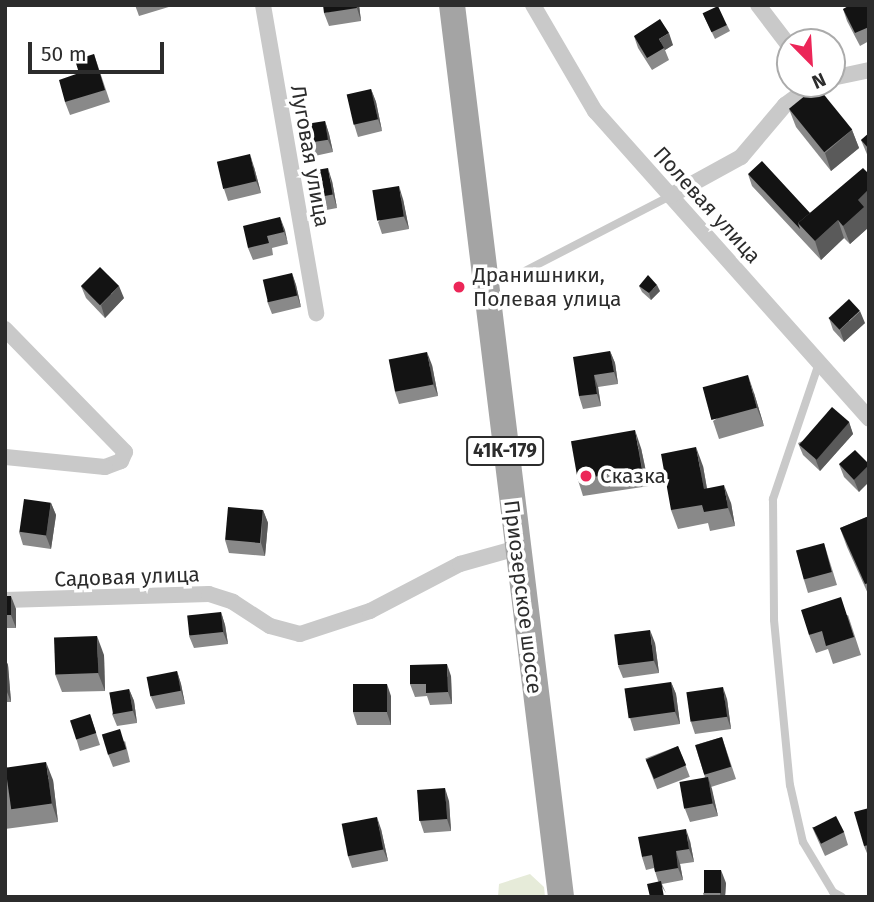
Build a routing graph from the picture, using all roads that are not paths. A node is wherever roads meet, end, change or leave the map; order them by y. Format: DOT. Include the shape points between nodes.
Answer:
graph roads {
  1 [pos="263,5"];
  2 [pos="452,5"];
  3 [pos="533,5"];
  4 [pos="758,5"];
  5 [pos="776,29"];
  6 [pos="869,70"];
  7 [pos="846,75"];
  8 [pos="796,98"];
  9 [pos="670,196"];
  10 [pos="485,282"];
  11 [pos="316,313"];
  12 [pos="5,329"];
  13 [pos="819,361"];
  14 [pos="869,419"];
  15 [pos="5,457"];
  16 [pos="517,548"];
  17 [pos="5,600"];
  18 [pos="561,897"];
  19 [pos="842,897"];
  1 -- 11 [label="street, Луговая улица"];
  2 -- 10 [label="main road, Приозерское шоссе / 41К-179"];
  3 -- 9 [label="street, Полевая улица" via="595,111"];
  4 -- 5 [label="street"];
  6 -- 7 [label="street"];
  8 -- 9 [label="street" via="741,157"];
  9 -- 10 [label="lane" via="521,273"];
  9 -- 13 [label="street, Полевая улица"];
  10 -- 16 [label="main road, Приозерское шоссе / 41К-179"];
  12 -- 15 [label="street" via="125,452 121,461 105,467"];
  13 -- 14 [label="street, Полевая улица"];
  13 -- 19 [label="lane" via="773,499 774,620 790,785 803,842 833,892"];
  16 -- 17 [label="street, Садовая улица" via="460,564 370,611 300,634 270,626 233,601 209,594"];
  16 -- 18 [label="main road, Приозерское шоссе / 41К-179"];
}
